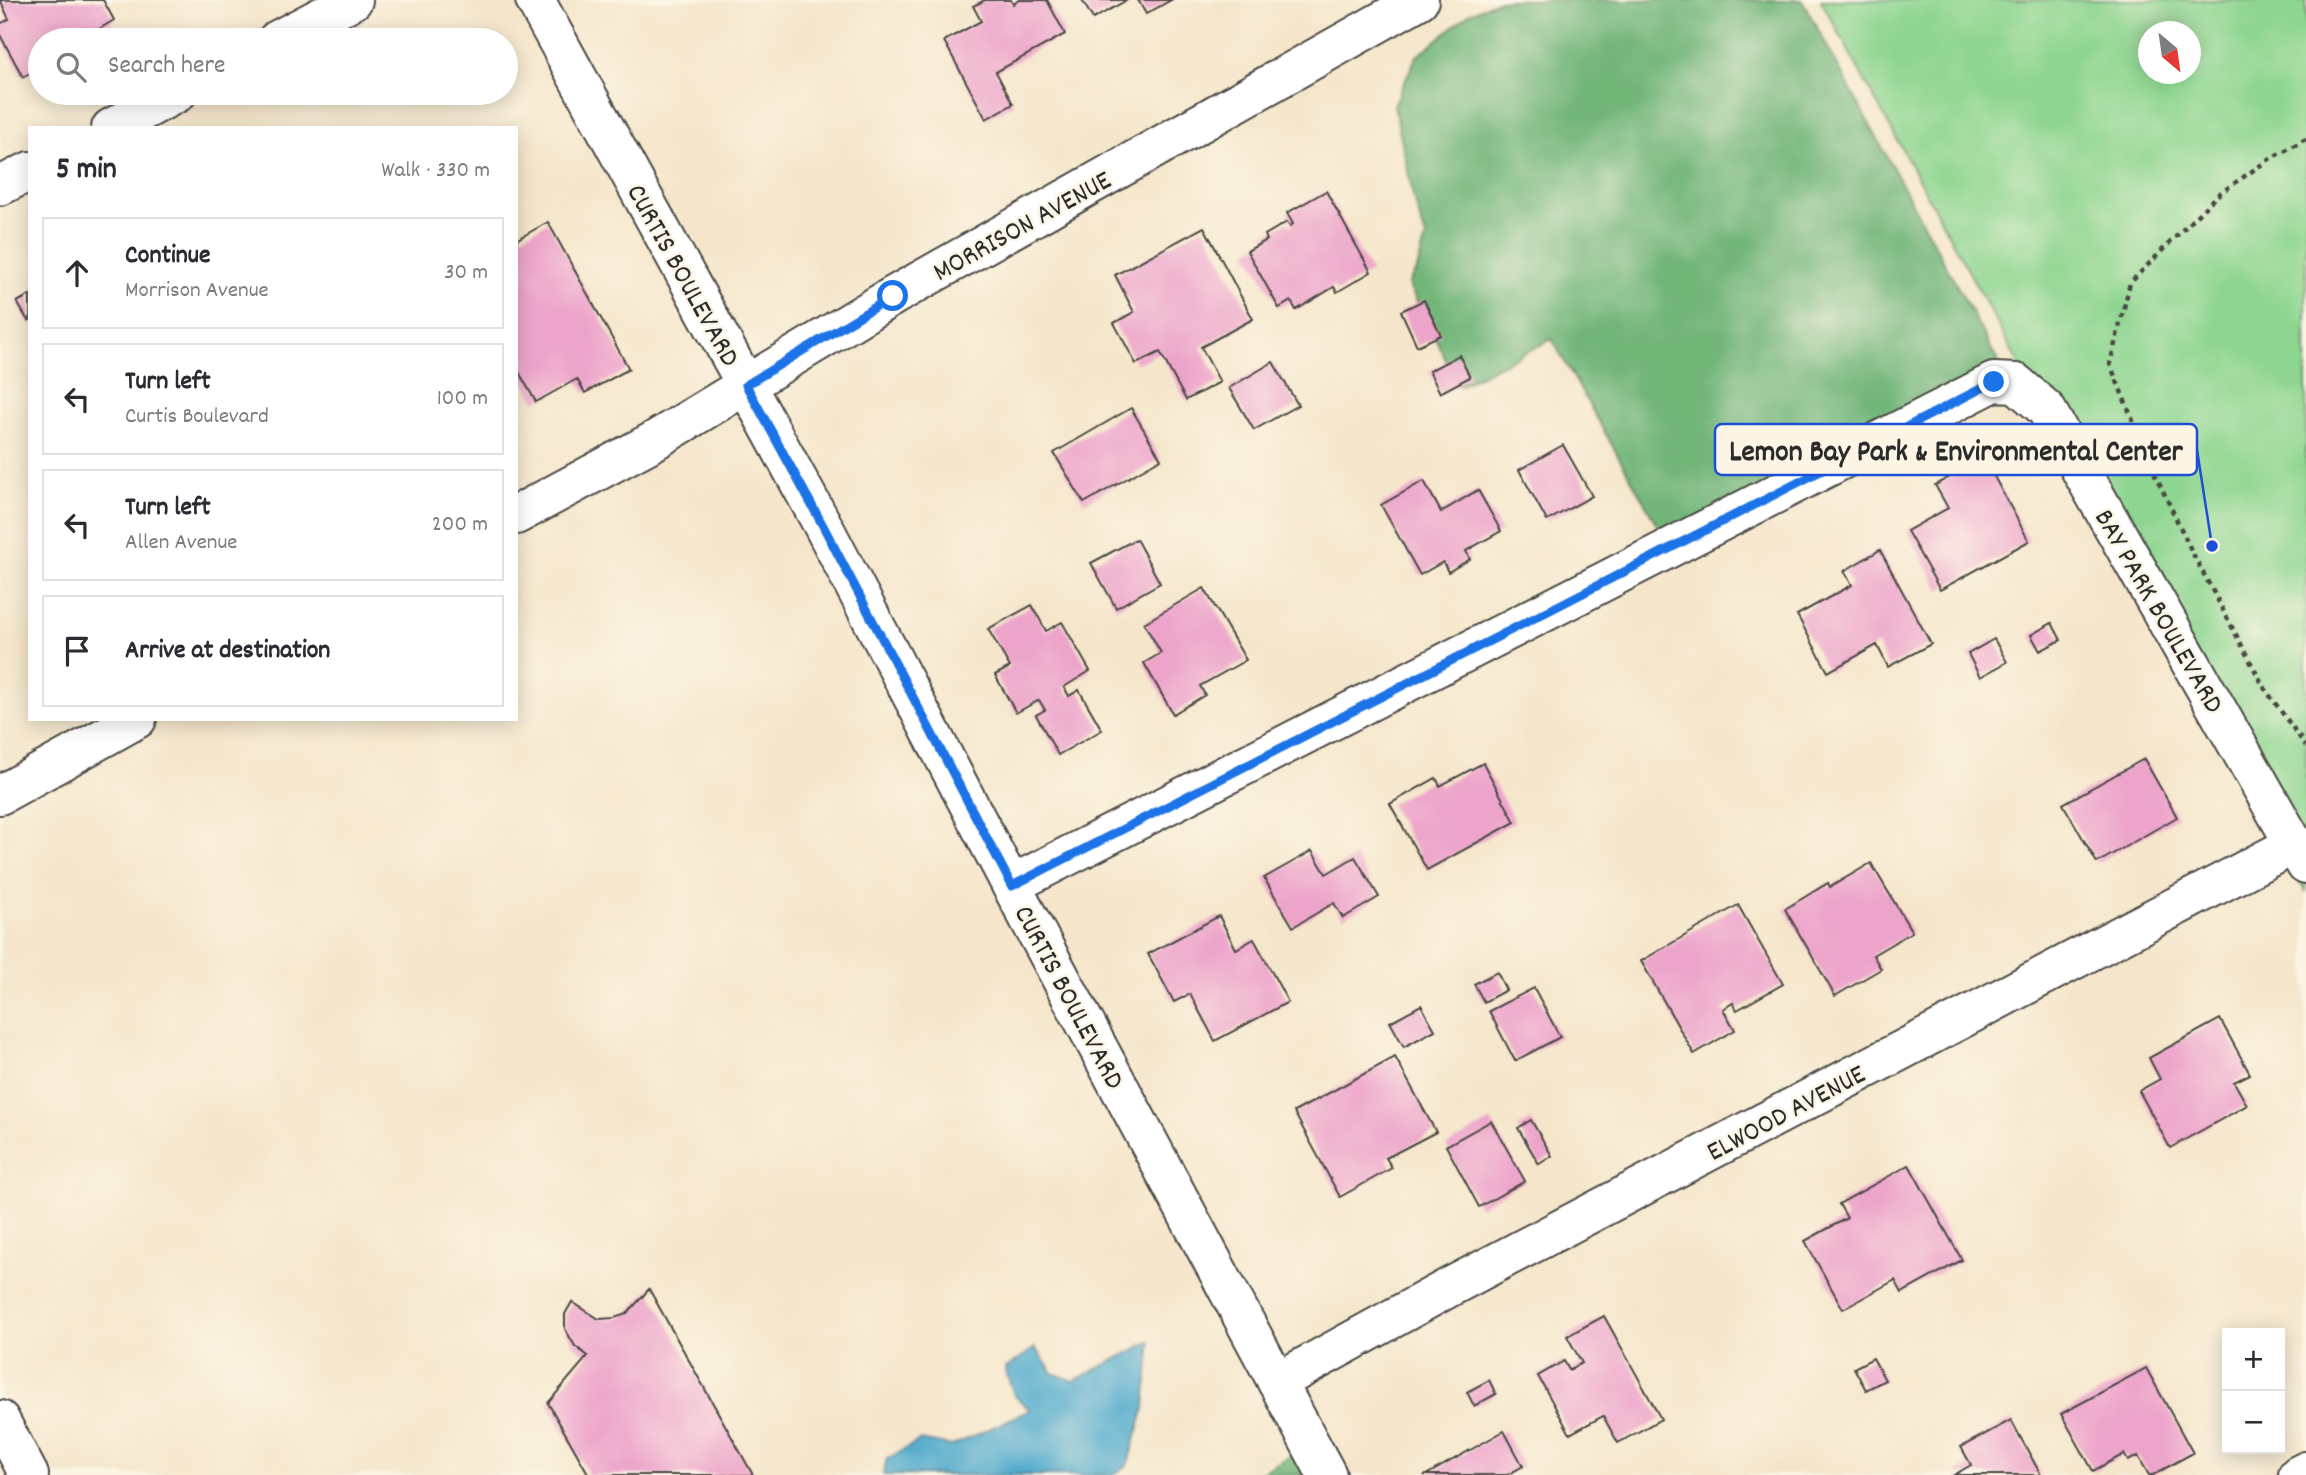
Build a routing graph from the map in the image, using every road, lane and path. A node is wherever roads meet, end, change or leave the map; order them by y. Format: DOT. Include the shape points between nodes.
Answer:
graph roads {
  1 [pos="354,0"];
  2 [pos="535,0"];
  3 [pos="1419,0"];
  4 [pos="300,28"];
  5 [pos="154,105"];
  6 [pos="115,126"];
  7 [pos="2306,139"];
  8 [pos="28,172"];
  9 [pos="0,186"];
  10 [pos="746,385"];
  11 [pos="518,513"];
  12 [pos="133,721"];
  13 [pos="2306,746"];
  14 [pos="0,795"];
  15 [pos="2300,854"];
  16 [pos="1012,886"];
  17 [pos="1276,1382"];
  18 [pos="0,1420"];
  19 [pos="2306,1471"];
  20 [pos="29,1475"];
  21 [pos="1327,1475"];
  22 [pos="2298,1475"];
  1 -- 4 [label="street"];
  2 -- 10 [label="street, CURTIS BOULEVARD"];
  3 -- 10 [label="street, MORRISON AVENUE" via="893,296"];
  5 -- 6 [label="street"];
  7 -- 13 [label="path" via="2216,197 2130,283 2110,364 2192,552 2265,689"];
  8 -- 9 [label="street"];
  10 -- 11 [label="street, MORRISON AVENUE" via="652,442"];
  10 -- 16 [label="street, CURTIS BOULEVARD"];
  12 -- 14 [label="street"];
  15 -- 16 [label="street, BAY PARK BOULEVARD" via="2046,409 2016,383 1994,382"];
  15 -- 17 [label="street, ELWOOD AVENUE" via="1448,1288"];
  16 -- 17 [label="street, CURTIS BOULEVARD"];
  17 -- 21 [label="street, CURTIS BOULEVARD"];
  18 -- 20 [label="street"];
  19 -- 22 [label="street"];
}
